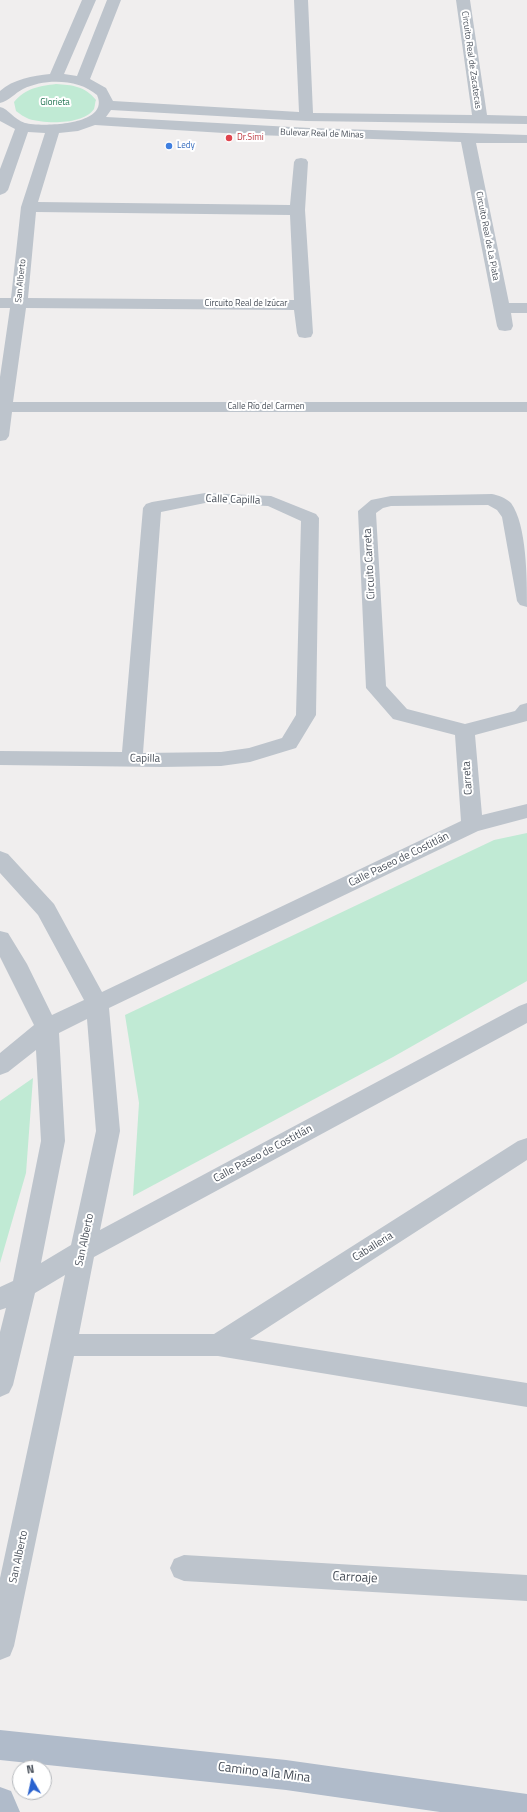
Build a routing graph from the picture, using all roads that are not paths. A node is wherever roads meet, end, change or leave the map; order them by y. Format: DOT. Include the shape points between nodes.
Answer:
graph roads {
  1 [pos="77,0"];
  2 [pos="89,0"];
  3 [pos="114,0"];
  4 [pos="301,0"];
  5 [pos="463,0"];
  6 [pos="55,78"];
  7 [pos="82,81"];
  8 [pos="7,86"];
  9 [pos="0,100"];
  10 [pos="107,105"];
  11 [pos="1,113"];
  12 [pos="306,117"];
  13 [pos="93,120"];
  14 [pos="480,120"];
  15 [pos="527,120"];
  16 [pos="23,127"];
  17 [pos="53,130"];
  18 [pos="468,139"];
  19 [pos="527,139"];
  20 [pos="301,162"];
  21 [pos="0,190"];
  22 [pos="29,207"];
  23 [pos="297,210"];
  24 [pos="0,303"];
  25 [pos="19,303"];
  26 [pos="302,305"];
  27 [pos="502,308"];
  28 [pos="527,308"];
  29 [pos="505,326"];
  30 [pos="305,333"];
  31 [pos="527,407"];
  32 [pos="2,408"];
  33 [pos="0,436"];
  34 [pos="527,601"];
  35 [pos="527,710"];
  36 [pos="465,731"];
  37 [pos="289,742"];
  38 [pos="0,758"];
  39 [pos="132,759"];
  40 [pos="527,811"];
  41 [pos="472,825"];
  42 [pos="0,859"];
  43 [pos="0,939"];
  44 [pos="97,1004"];
  45 [pos="527,1012"];
  46 [pos="47,1028"];
  47 [pos="0,1066"];
  48 [pos="527,1148"];
  49 [pos="83,1250"];
  50 [pos="24,1287"];
  51 [pos="0,1299"];
  52 [pos="63,1345"];
  53 [pos="218,1345"];
  54 [pos="0,1385"];
  55 [pos="527,1395"];
  56 [pos="184,1568"];
  57 [pos="527,1588"];
  58 [pos="0,1646"];
  59 [pos="0,1745"];
  60 [pos="0,1802"];
  61 [pos="527,1809"];
  62 [pos="5,1812"];
  1 -- 2 [label="street"];
  2 -- 6 [label="street"];
  3 -- 7 [label="street"];
  4 -- 12 [label="street"];
  5 -- 14 [label="street, Circuito Real de Zacatecas"];
  6 -- 7 [label="street"];
  6 -- 8 [label="street"];
  7 -- 10 [label="street" via="101,91 106,97"];
  8 -- 9 [label="street"];
  10 -- 12 [label="street, Bulevar Real de Minas"];
  10 -- 13 [label="street"];
  11 -- 16 [label="street"];
  12 -- 14 [label="street, Bulevar Real de Minas"];
  13 -- 17 [label="street"];
  13 -- 18 [label="street, Bulevar Real de Minas" via="218,130"];
  14 -- 15 [label="street, Bulevar Real de Minas"];
  16 -- 17 [label="street"];
  16 -- 21 [label="street"];
  17 -- 22 [label="street, San Alberto"];
  18 -- 19 [label="street, Bulevar Real de Minas"];
  18 -- 27 [label="street, Circuito Real de La Plata"];
  20 -- 23 [label="street, Circuito Real de Izúcar"];
  22 -- 23 [label="street"];
  22 -- 25 [label="street, San Alberto"];
  23 -- 26 [label="street, Circuito Real de Izúcar"];
  24 -- 25 [label="street, Circuito Real de Izúcar"];
  25 -- 26 [label="street, Circuito Real de Izúcar"];
  25 -- 32 [label="street, San Alberto"];
  26 -- 30 [label="street"];
  27 -- 28 [label="street"];
  27 -- 29 [label="street, Circuito Real de La Plata"];
  31 -- 32 [label="street, Calle Río del Carmen"];
  32 -- 33 [label="street, San Alberto"];
  34 -- 36 [label="street, Circuito Carreta" via="511,517 504,506 492,499 391,501 377,504 367,511 376,688 400,714"];
  35 -- 36 [label="street, Circuito Carreta" via="522,716"];
  36 -- 41 [label="street, Carreta"];
  37 -- 39 [label="street, Capilla" via="250,755 221,759"];
  37 -- 39 [label="street, Calle Capilla" via="306,715 310,518 272,501 205,498 152,508"];
  38 -- 39 [label="street, Capilla"];
  40 -- 41 [label="street, Calle Paseo de Costitlán"];
  41 -- 44 [label="street, Calle Paseo de Costitlán"];
  42 -- 44 [label="street, San Alberto" via="46,910"];
  43 -- 46 [label="street" via="16,964"];
  44 -- 46 [label="street, Calle Paseo de Costitlán"];
  44 -- 49 [label="street, San Alberto" via="108,1131"];
  45 -- 49 [label="street, Calle Paseo de Costitlán"];
  46 -- 47 [label="street, Calle Paseo de Costitlán"];
  46 -- 50 [label="street" via="53,1141"];
  48 -- 53 [label="street, Caballeria"];
  49 -- 50 [label="street, Calle Paseo de Costitlán"];
  49 -- 52 [label="street, San Alberto"];
  50 -- 51 [label="street, Calle Paseo de Costitlán"];
  50 -- 54 [label="street"];
  52 -- 53 [label="street"];
  52 -- 58 [label="street, San Alberto"];
  53 -- 55 [label="street"];
  56 -- 57 [label="street, Carroaje"];
  59 -- 61 [label="main road, Camino a la Mina" via="286,1775"];
  60 -- 62 [label="main road"];
}
